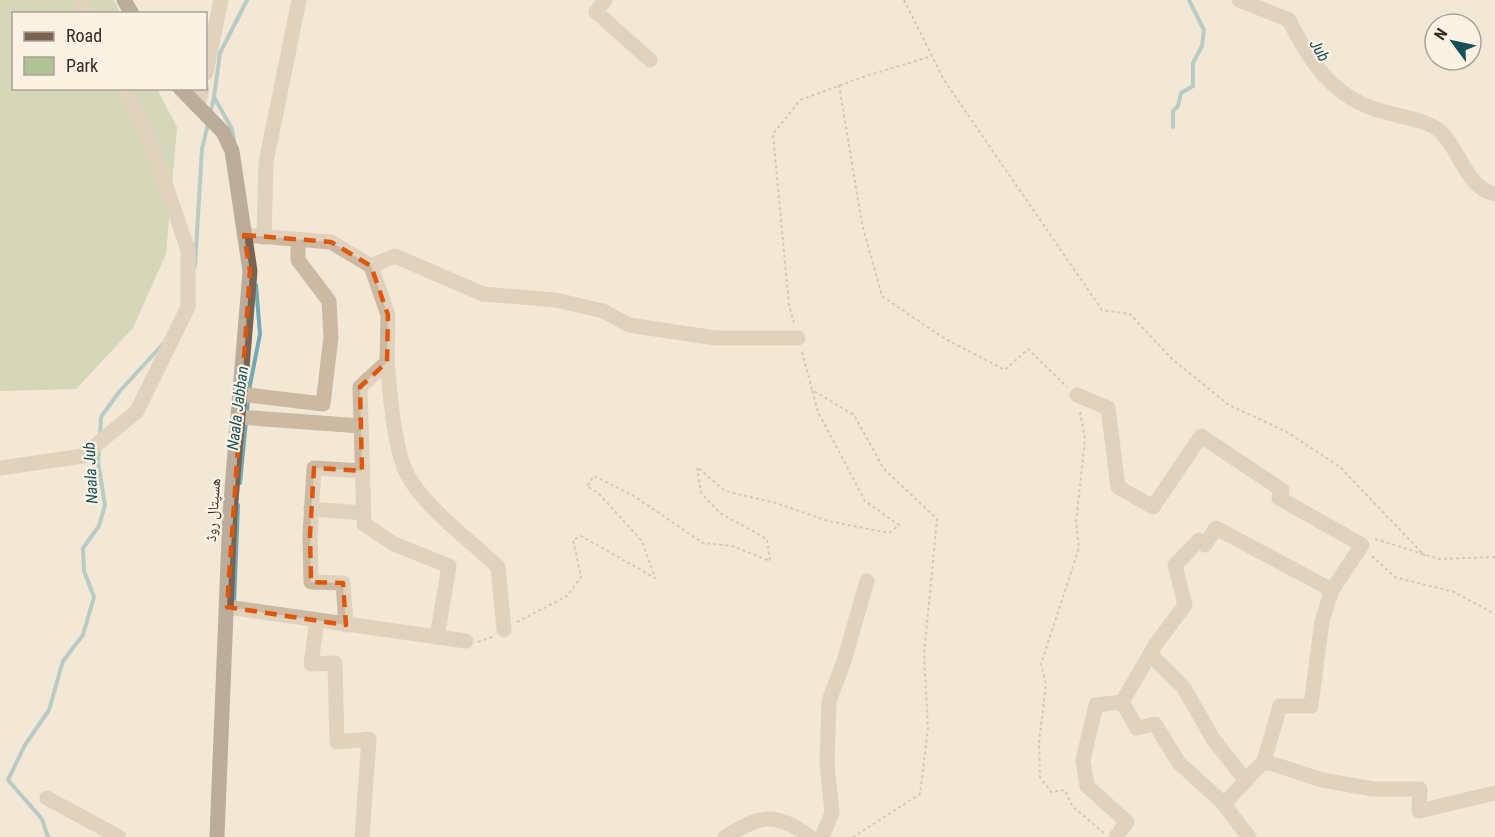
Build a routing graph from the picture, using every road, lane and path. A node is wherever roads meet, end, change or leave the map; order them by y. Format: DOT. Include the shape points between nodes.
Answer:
graph roads {
  1 [pos="221,0"];
  2 [pos="298,0"];
  3 [pos="605,0"];
  4 [pos="903,0"];
  5 [pos="1239,0"];
  6 [pos="932,56"];
  7 [pos="650,60"];
  8 [pos="207,68"];
  9 [pos="839,86"];
  10 [pos="124,90"];
  11 [pos="182,90"];
  12 [pos="202,90"];
  13 [pos="198,106"];
  14 [pos="1495,194"];
  15 [pos="244,235"];
  16 [pos="264,237"];
  17 [pos="298,240"];
  18 [pos="371,266"];
  19 [pos="798,338"];
  20 [pos="387,362"];
  21 [pos="812,390"];
  22 [pos="246,395"];
  23 [pos="1077,395"];
  24 [pos="244,418"];
  25 [pos="361,426"];
  26 [pos="0,468"];
  27 [pos="362,471"];
  28 [pos="311,509"];
  29 [pos="364,513"];
  30 [pos="1362,545"];
  31 [pos="1425,556"];
  32 [pos="1495,557"];
  33 [pos="867,580"];
  34 [pos="1332,590"];
  35 [pos="227,607"];
  36 [pos="1495,614"];
  37 [pos="317,621"];
  38 [pos="346,625"];
  39 [pos="504,630"];
  40 [pos="437,637"];
  41 [pos="466,641"];
  42 [pos="1150,654"];
  43 [pos="1122,702"];
  44 [pos="1264,761"];
  45 [pos="1246,781"];
  46 [pos="1495,793"];
  47 [pos="47,798"];
  48 [pos="1224,804"];
  49 [pos="119,837"];
  50 [pos="217,837"];
  51 [pos="362,837"];
  52 [pos="725,837"];
  53 [pos="810,837"];
  54 [pos="822,837"];
  55 [pos="853,837"];
  56 [pos="1108,837"];
  57 [pos="1116,837"];
  58 [pos="1249,837"];
  1 -- 8 [label="street"];
  2 -- 16 [label="street" via="266,162"];
  3 -- 7 [label="street" via="596,12"];
  4 -- 6 [label="path"];
  5 -- 14 [label="street" via="1289,20 1305,53 1342,94 1441,132 1463,168 1487,192"];
  6 -- 9 [label="path"];
  6 -- 31 [label="path" via="1024,200 1102,310 1130,314 1172,359 1229,405 1287,432 1340,467"];
  9 -- 19 [label="path" via="800,100 773,134 789,305"];
  9 -- 23 [label="path" via="862,224 882,296 942,338 1005,370 1028,349"];
  10 -- 26 [label="street" via="154,151 188,250 188,307 137,411 83,456"];
  11 -- 13 [label="main road"];
  12 -- 13 [label="street"];
  13 -- 15 [label="main road, ھسپتال روڈ" via="223,132 232,151"];
  15 -- 16 [label="street"];
  15 -- 22 [label="main road, ھسپتال روڈ" via="250,271"];
  16 -- 17 [label="street"];
  17 -- 18 [label="street" via="331,242"];
  17 -- 22 [label="street" via="298,260 329,301 332,337 323,404"];
  18 -- 19 [label="street" via="395,256 483,294 556,300 603,311 629,325 677,334"];
  18 -- 20 [label="street" via="388,315"];
  19 -- 21 [label="path"];
  20 -- 25 [label="street" via="360,387"];
  20 -- 39 [label="street" via="404,467 431,507 498,567"];
  21 -- 39 [label="path" via="818,412 865,501 899,525 889,533 828,521 725,491 697,467 701,493 720,513 767,538 770,561 732,546 703,543 634,496 594,476 586,486 599,494 642,541 655,578 581,536 573,540 581,577 567,596"];
  21 -- 55 [label="path" via="854,415 884,469 937,519 924,654 928,728 920,794"];
  22 -- 24 [label="main road, ھسپتال روڈ"];
  23 -- 30 [label="street" via="1108,408 1118,487 1152,507 1201,436 1282,490 1279,498"];
  23 -- 56 [label="path" via="1085,439 1076,522 1079,548 1041,664 1046,685 1039,743 1040,777 1052,792 1065,790 1072,806"];
  24 -- 25 [label="street"];
  24 -- 35 [label="main road, ھسپتال روڈ" via="230,513"];
  25 -- 27 [label="street"];
  27 -- 28 [label="street" via="314,468"];
  27 -- 29 [label="street"];
  28 -- 29 [label="street"];
  28 -- 38 [label="street" via="311,582 343,583"];
  29 -- 40 [label="street" via="364,524 394,544 448,566"];
  30 -- 31 [label="path" via="1366,535"];
  30 -- 34 [label="street"];
  30 -- 36 [label="path" via="1395,577 1454,592"];
  31 -- 32 [label="path" via="1439,560"];
  33 -- 54 [label="street" via="829,701 827,764 832,813"];
  34 -- 42 [label="street" via="1216,528 1205,545 1199,540 1175,566 1185,605"];
  34 -- 44 [label="street" via="1318,643 1311,706 1280,706"];
  35 -- 37 [label="street"];
  35 -- 50 [label="main road, ھسپتال روڈ"];
  37 -- 38 [label="street"];
  37 -- 51 [label="street" via="311,664 335,663 337,742 369,739"];
  38 -- 40 [label="street"];
  39 -- 41 [label="path" via="482,643"];
  40 -- 41 [label="street"];
  42 -- 43 [label="street"];
  42 -- 45 [label="street" via="1184,688 1213,739"];
  43 -- 48 [label="street" via="1137,728 1155,724 1179,763"];
  43 -- 57 [label="street" via="1096,705 1083,760 1087,786 1127,822"];
  44 -- 45 [label="street"];
  44 -- 46 [label="street" via="1342,784 1373,789 1420,789 1419,811"];
  45 -- 48 [label="street"];
  47 -- 49 [label="street"];
  48 -- 58 [label="street"];
  52 -- 53 [label="street" via="766,817 794,825"];
}
